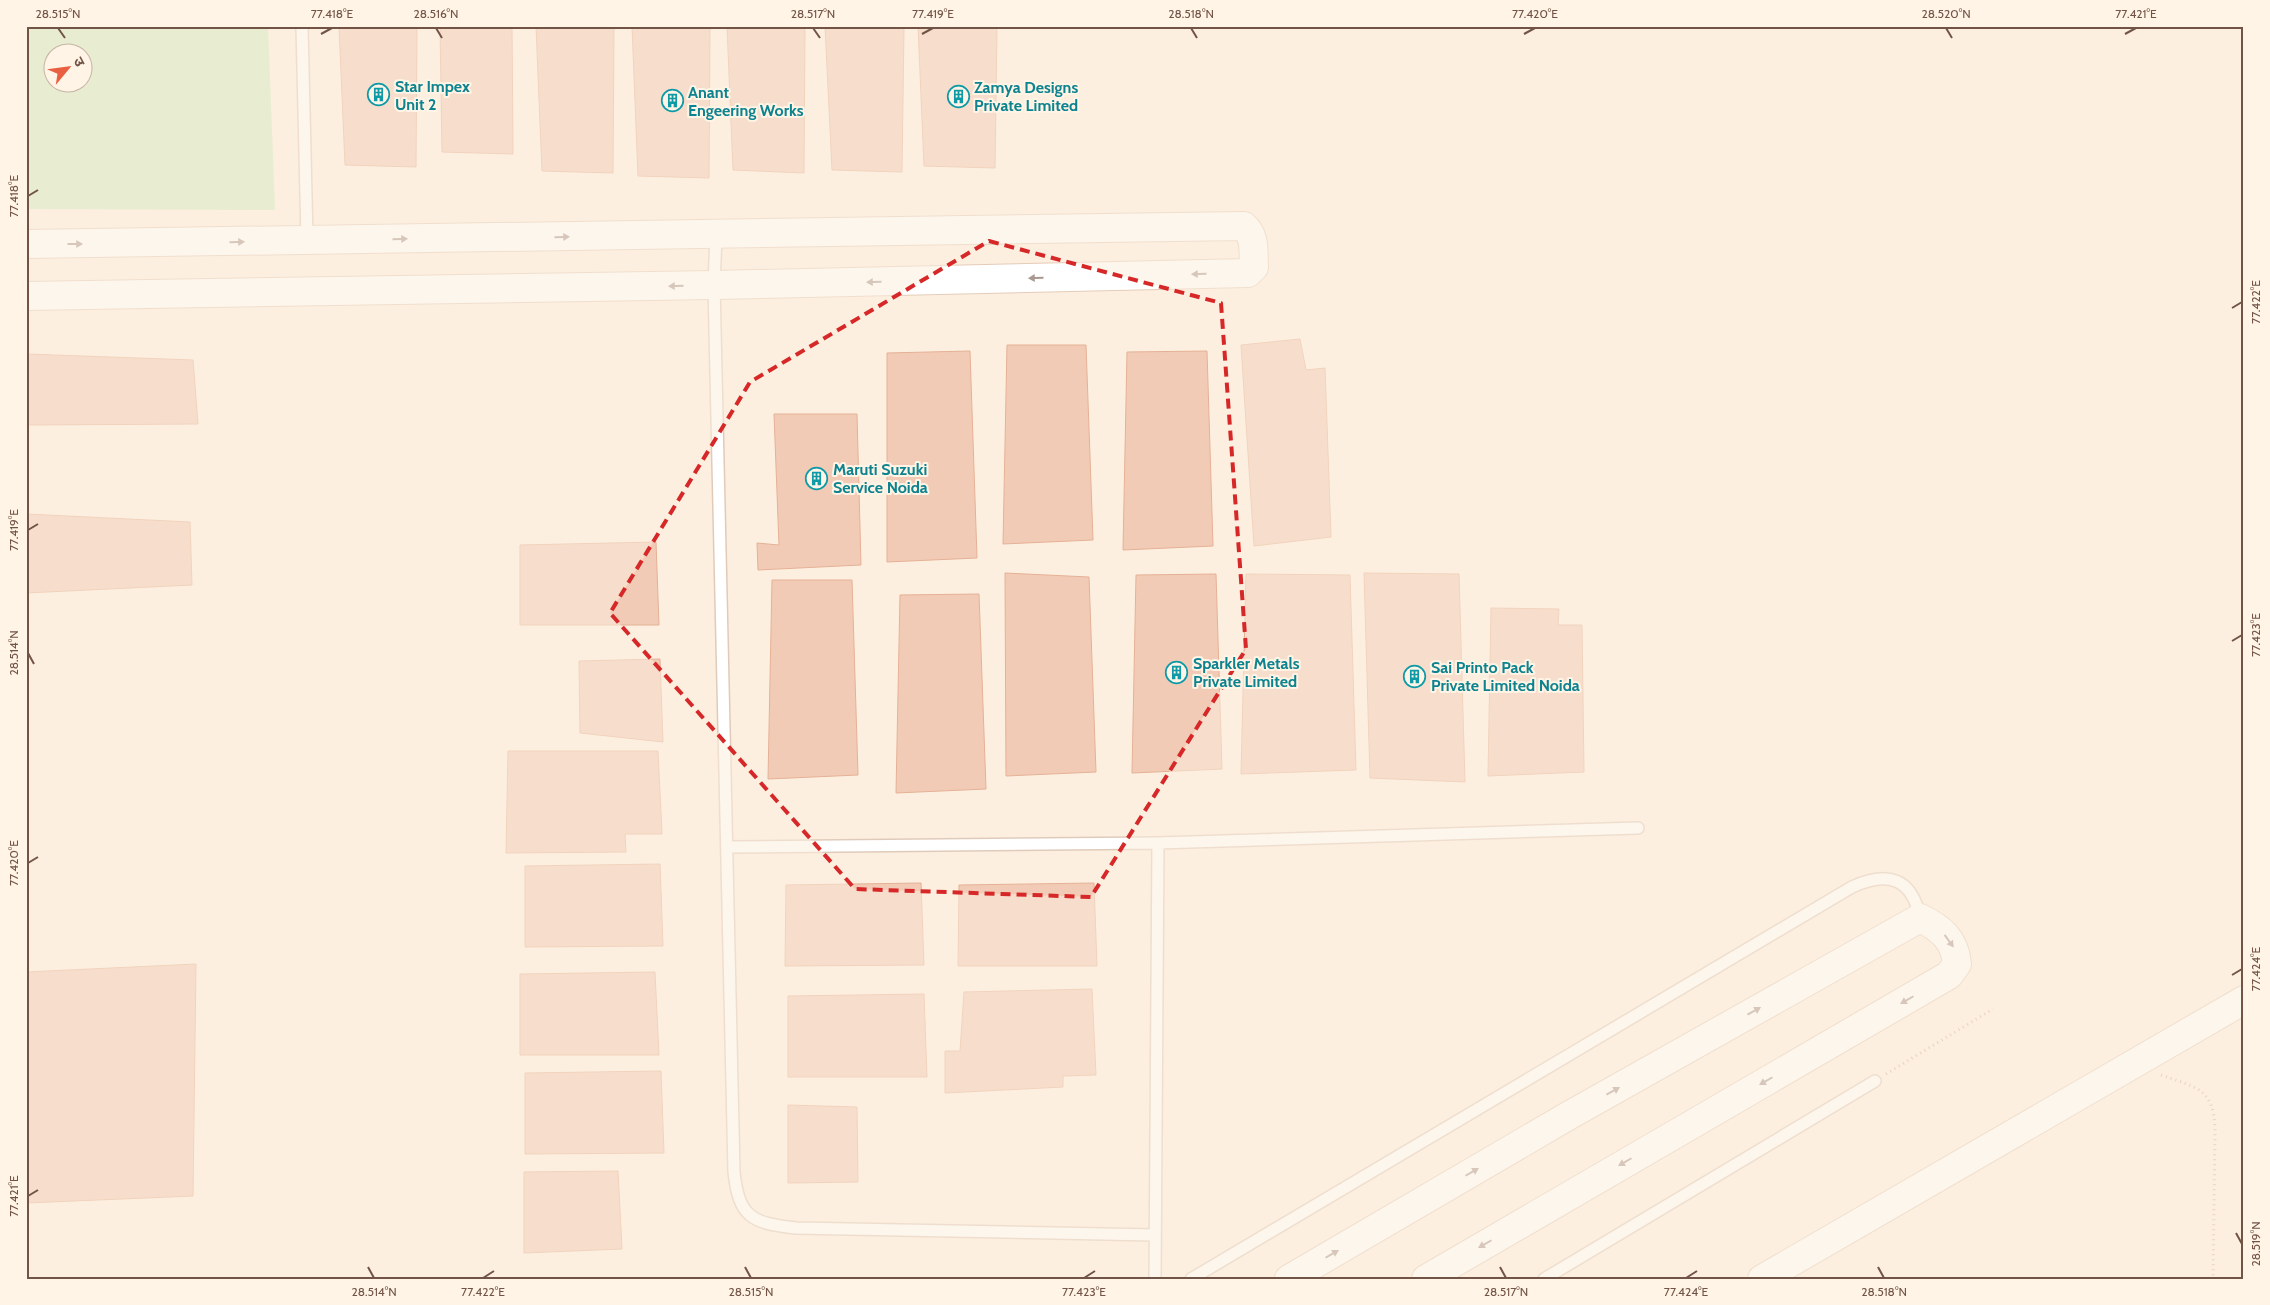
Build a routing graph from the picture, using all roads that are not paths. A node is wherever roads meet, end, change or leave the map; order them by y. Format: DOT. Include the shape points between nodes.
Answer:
graph roads {
  1 [pos="302,26"];
  2 [pos="716,234"];
  3 [pos="307,241"];
  4 [pos="26,244"];
  5 [pos="714,286"];
  6 [pos="26,296"];
  7 [pos="1638,828"];
  8 [pos="1158,843"];
  9 [pos="727,847"];
  10 [pos="1920,918"];
  11 [pos="2244,1000"];
  12 [pos="1875,1080"];
  13 [pos="1154,1235"];
  14 [pos="1155,1279"];
  15 [pos="1191,1279"];
  16 [pos="1290,1279"];
  17 [pos="1426,1279"];
  18 [pos="1544,1279"];
  19 [pos="1762,1279"];
  1 -- 3 [label="lane"];
  3 -- 2 [label="street, one-way"];
  2 -- 5 [label="lane"];
  2 -- 5 [label="street, one-way" via="1244,226 1253,238 1254,267 1248,273"];
  4 -- 3 [label="street, one-way"];
  5 -- 6 [label="street, one-way"];
  5 -- 9 [label="lane"];
  7 -- 8 [label="lane"];
  8 -- 9 [label="lane"];
  8 -- 13 [label="lane"];
  9 -- 13 [label="lane" via="734,1172 742,1208 763,1223 796,1228"];
  10 -- 15 [label="lane" via="1917,903 1897,881 1869,879 1852,887"];
  16 -- 10 [label="street, one-way" via="1568,1116"];
  10 -- 17 [label="street, one-way" via="1938,926 1956,951 1957,964 1949,975"];
  11 -- 19 [label="street"];
  12 -- 18 [label="lane"];
  13 -- 14 [label="lane"];
}
